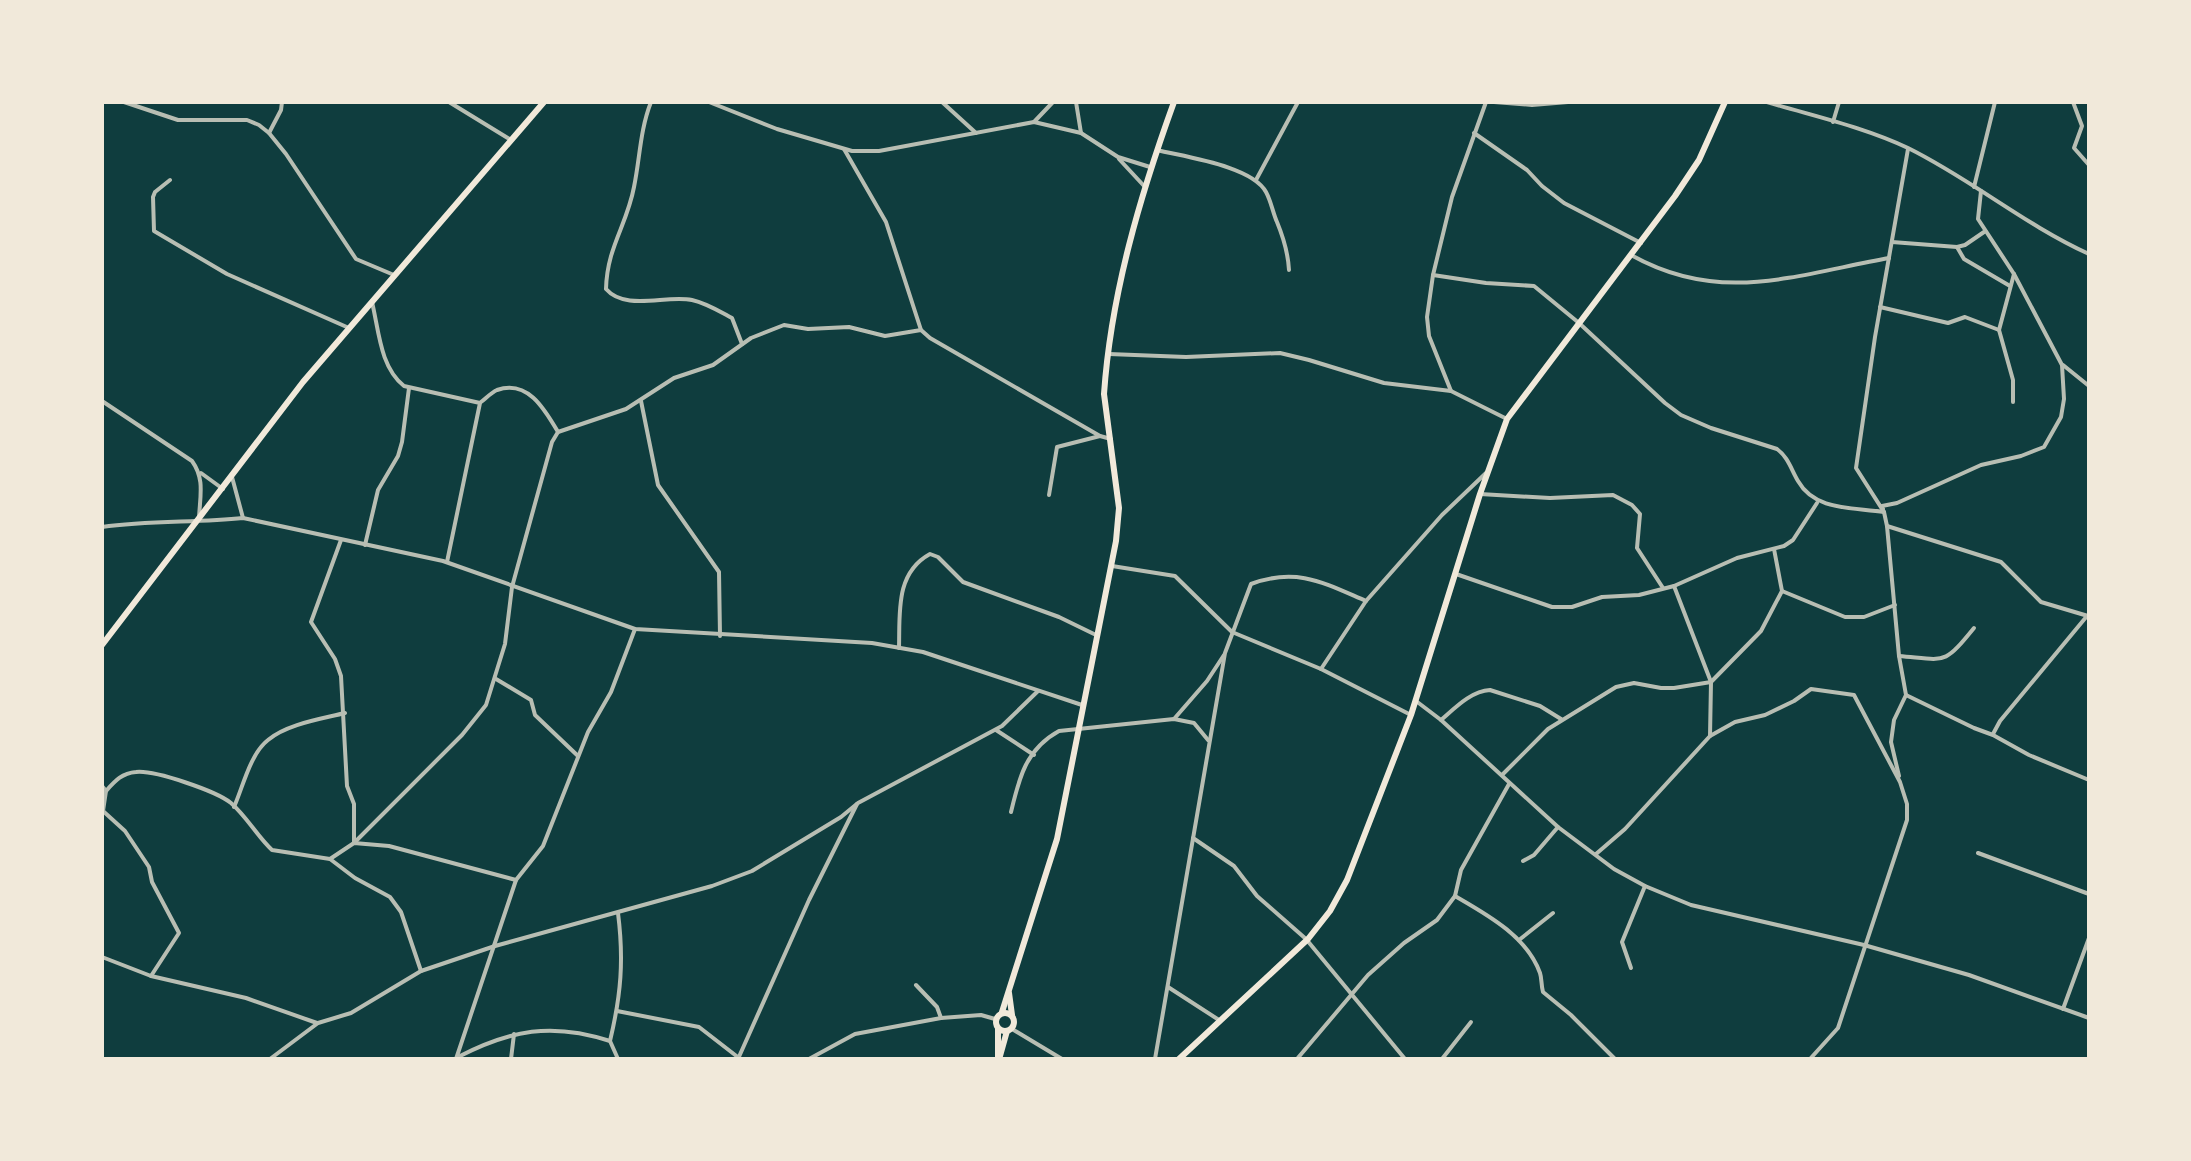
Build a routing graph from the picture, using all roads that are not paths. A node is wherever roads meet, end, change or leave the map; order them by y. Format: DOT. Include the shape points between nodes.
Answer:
graph roads {
  1 [pos="124,102"];
  2 [pos="282,102"];
  3 [pos="449,102"];
  4 [pos="544,102"];
  5 [pos="651,102"];
  6 [pos="709,102"];
  7 [pos="942,102"];
  8 [pos="1053,102"];
  9 [pos="1076,102"];
  10 [pos="1174,102"];
  11 [pos="1298,102"];
  12 [pos="1486,102"];
  13 [pos="1494,102"];
  14 [pos="1568,102"];
  15 [pos="1724,102"];
  16 [pos="1767,102"];
  17 [pos="1839,102"];
  18 [pos="1995,102"];
  19 [pos="2073,102"];
  20 [pos="1034,122"];
  21 [pos="1833,122"];
  22 [pos="269,133"];
  23 [pos="976,133"];
  24 [pos="1081,133"];
  25 [pos="1474,133"];
  26 [pos="511,140"];
  27 [pos="844,149"];
  28 [pos="1908,149"];
  29 [pos="1157,150"];
  30 [pos="1118,157"];
  31 [pos="2089,165"];
  32 [pos="1152,168"];
  33 [pos="170,180"];
  34 [pos="1256,180"];
  35 [pos="1145,187"];
  36 [pos="1974,187"];
  37 [pos="1981,191"];
  38 [pos="1985,232"];
  39 [pos="1892,242"];
  40 [pos="1641,243"];
  41 [pos="1957,247"];
  42 [pos="2089,254"];
  43 [pos="1631,255"];
  44 [pos="1889,258"];
  45 [pos="1289,270"];
  46 [pos="2014,274"];
  47 [pos="394,275"];
  48 [pos="1433,275"];
  49 [pos="102,286"];
  50 [pos="2010,286"];
  51 [pos="372,301"];
  52 [pos="1880,307"];
  53 [pos="102,310"];
  54 [pos="1579,323"];
  55 [pos="349,328"];
  56 [pos="921,330"];
  57 [pos="1999,330"];
  58 [pos="742,344"];
  59 [pos="1109,354"];
  60 [pos="2062,365"];
  61 [pos="2089,386"];
  62 [pos="409,388"];
  63 [pos="1451,391"];
  64 [pos="102,401"];
  65 [pos="641,401"];
  66 [pos="2013,402"];
  67 [pos="480,403"];
  68 [pos="1507,419"];
  69 [pos="558,432"];
  70 [pos="1100,436"];
  71 [pos="1112,439"];
  72 [pos="199,471"];
  73 [pos="1488,471"];
  74 [pos="232,477"];
  75 [pos="223,489"];
  76 [pos="1480,494"];
  77 [pos="1049,495"];
  78 [pos="1817,503"];
  79 [pos="1884,512"];
  80 [pos="243,518"];
  81 [pos="199,520"];
  82 [pos="1887,526"];
  83 [pos="102,527"];
  84 [pos="341,540"];
  85 [pos="365,545"];
  86 [pos="1774,549"];
  87 [pos="447,562"];
  88 [pos="1111,566"];
  89 [pos="1456,574"];
  90 [pos="1674,586"];
  91 [pos="512,587"];
  92 [pos="1663,588"];
  93 [pos="1782,591"];
  94 [pos="1366,601"];
  95 [pos="1895,605"];
  96 [pos="2088,615"];
  97 [pos="1974,628"];
  98 [pos="635,629"];
  99 [pos="1232,632"];
  100 [pos="1096,635"];
  101 [pos="720,636"];
  102 [pos="102,645"];
  103 [pos="899,648"];
  104 [pos="1225,653"];
  105 [pos="1899,656"];
  106 [pos="1321,669"];
  107 [pos="496,679"];
  108 [pos="1711,682"];
  109 [pos="1038,691"];
  110 [pos="1906,695"];
  111 [pos="1416,701"];
  112 [pos="1082,705"];
  113 [pos="345,713"];
  114 [pos="1411,715"];
  115 [pos="1174,719"];
  116 [pos="1561,719"];
  117 [pos="1441,720"];
  118 [pos="1077,727"];
  119 [pos="995,730"];
  120 [pos="1993,735"];
  121 [pos="1710,736"];
  122 [pos="1209,742"];
  123 [pos="1034,755"];
  124 [pos="578,756"];
  125 [pos="1502,775"];
  126 [pos="2089,780"];
  127 [pos="1900,782"];
  128 [pos="1509,783"];
  129 [pos="104,789"];
  130 [pos="858,803"];
  131 [pos="234,807"];
  132 [pos="103,811"];
  133 [pos="1011,812"];
  134 [pos="1558,827"];
  135 [pos="1193,838"];
  136 [pos="354,843"];
  137 [pos="1978,853"];
  138 [pos="1596,854"];
  139 [pos="330,859"];
  140 [pos="1523,861"];
  141 [pos="516,880"];
  142 [pos="1645,886"];
  143 [pos="2089,894"];
  144 [pos="1455,896"];
  145 [pos="618,913"];
  146 [pos="1553,913"];
  147 [pos="2089,938"];
  148 [pos="1306,939"];
  149 [pos="1519,940"];
  150 [pos="1864,945"];
  151 [pos="495,946"];
  152 [pos="102,957"];
  153 [pos="1631,968"];
  154 [pos="421,971"];
  155 [pos="151,976"];
  156 [pos="916,985"];
  157 [pos="1168,987"];
  158 [pos="1009,989"];
  159 [pos="1351,995"];
  160 [pos="2063,1009"];
  161 [pos="617,1011"];
  162 [pos="1002,1012"];
  163 [pos="1012,1015"];
  164 [pos="941,1018"];
  165 [pos="2089,1018"];
  166 [pos="995,1019"];
  167 [pos="1219,1020"];
  168 [pos="1471,1022"];
  169 [pos="318,1023"];
  170 [pos="998,1029"];
  171 [pos="1010,1030"];
  172 [pos="514,1033"];
  173 [pos="610,1041"];
  174 [pos="270,1059"];
  175 [pos="456,1059"];
  176 [pos="511,1059"];
  177 [pos="618,1059"];
  178 [pos="740,1059"];
  179 [pos="809,1059"];
  180 [pos="998,1059"];
  181 [pos="1062,1059"];
  182 [pos="1155,1059"];
  183 [pos="1179,1059"];
  184 [pos="1297,1059"];
  185 [pos="1405,1059"];
  186 [pos="1442,1059"];
  187 [pos="1615,1059"];
  188 [pos="1810,1059"];
  1 -- 22 [label="street" via="178,120 247,120"];
  2 -- 22 [label="street"];
  3 -- 26 [label="street"];
  4 -- 26 [label="main road"];
  5 -- 58 [label="street" via="634,189 611,248 606,289 625,301 705,303 732,318"];
  6 -- 27 [label="street"];
  7 -- 23 [label="street"];
  8 -- 20 [label="street"];
  9 -- 24 [label="street"];
  10 -- 29 [label="main road"];
  11 -- 34 [label="street"];
  12 -- 25 [label="street"];
  13 -- 14 [label="street"];
  15 -- 40 [label="main road" via="1699,160"];
  16 -- 21 [label="street"];
  17 -- 21 [label="street"];
  18 -- 36 [label="street"];
  19 -- 31 [label="street" via="2082,126 2074,148"];
  20 -- 23 [label="street"];
  20 -- 24 [label="street"];
  21 -- 28 [label="street"];
  22 -- 47 [label="street" via="356,259"];
  23 -- 27 [label="street" via="879,151"];
  24 -- 30 [label="street"];
  25 -- 40 [label="street" via="1564,203"];
  25 -- 48 [label="street"];
  26 -- 47 [label="main road"];
  27 -- 56 [label="street" via="886,222"];
  28 -- 36 [label="street"];
  28 -- 39 [label="street"];
  29 -- 32 [label="main road"];
  29 -- 34 [label="street"];
  30 -- 32 [label="street"];
  30 -- 35 [label="street"];
  32 -- 35 [label="main road"];
  33 -- 55 [label="street" via="153,197 154,231 227,274"];
  34 -- 45 [label="street" via="1266,191 1283,234"];
  35 -- 59 [label="main road" via="1118,293"];
  36 -- 37 [label="street"];
  37 -- 38 [label="street" via="1978,219"];
  37 -- 42 [label="street"];
  38 -- 41 [label="street"];
  38 -- 46 [label="street"];
  39 -- 41 [label="street"];
  39 -- 44 [label="street"];
  40 -- 43 [label="main road"];
  41 -- 50 [label="street" via="1964,259"];
  43 -- 44 [label="street" via="1674,276 1737,285"];
  43 -- 54 [label="main road"];
  44 -- 52 [label="street"];
  46 -- 50 [label="street"];
  46 -- 60 [label="street"];
  47 -- 51 [label="main road"];
  48 -- 54 [label="street" via="1534,286"];
  48 -- 63 [label="street" via="1429,336"];
  49 -- 53 [label="street"];
  50 -- 57 [label="street"];
  51 -- 55 [label="main road"];
  51 -- 62 [label="street" via="388,369"];
  52 -- 57 [label="street" via="1948,323 1965,317"];
  52 -- 79 [label="street" via="1856,468"];
  54 -- 68 [label="main road"];
  54 -- 78 [label="street" via="1681,415 1784,454 1798,482"];
  55 -- 74 [label="main road"];
  56 -- 58 [label="street" via="885,336 849,327 784,325"];
  56 -- 70 [label="street"];
  57 -- 66 [label="street" via="2013,380"];
  58 -- 65 [label="street" via="713,365 674,378"];
  59 -- 63 [label="street" via="1280,353 1384,383"];
  59 -- 71 [label="main road" via="1104,394"];
  60 -- 61 [label="street"];
  60 -- 79 [label="street" via="2061,417 2044,447 1981,465 1882,506"];
  62 -- 67 [label="street"];
  62 -- 85 [label="street" via="402,442 378,490"];
  63 -- 68 [label="street"];
  64 -- 72 [label="street" via="192,461"];
  65 -- 69 [label="street"];
  65 -- 101 [label="street" via="658,485 719,572"];
  67 -- 69 [label="street" via="498,390 516,389 542,403"];
  67 -- 87 [label="street"];
  68 -- 73 [label="main road"];
  69 -- 91 [label="street"];
  70 -- 71 [label="street"];
  70 -- 77 [label="street" via="1057,447"];
  71 -- 88 [label="main road" via="1119,508"];
  72 -- 75 [label="street"];
  72 -- 81 [label="street"];
  73 -- 76 [label="main road"];
  73 -- 94 [label="street"];
  74 -- 75 [label="main road"];
  74 -- 80 [label="street"];
  75 -- 81 [label="main road"];
  76 -- 89 [label="main road"];
  76 -- 92 [label="street" via="1620,498 1640,514 1637,548"];
  78 -- 79 [label="street"];
  78 -- 86 [label="street" via="1793,540"];
  79 -- 82 [label="street"];
  80 -- 81 [label="street"];
  80 -- 84 [label="street"];
  81 -- 83 [label="street"];
  81 -- 102 [label="main road"];
  82 -- 95 [label="street"];
  82 -- 96 [label="street" via="2001,562 2041,602"];
  84 -- 85 [label="street"];
  84 -- 113 [label="street" via="311,622 335,659"];
  85 -- 87 [label="street"];
  86 -- 90 [label="street" via="1737,558"];
  86 -- 93 [label="street"];
  87 -- 91 [label="street"];
  88 -- 99 [label="street" via="1175,576"];
  88 -- 100 [label="main road"];
  89 -- 92 [label="street" via="1552,607"];
  89 -- 111 [label="main road"];
  90 -- 92 [label="street"];
  90 -- 108 [label="street"];
  91 -- 98 [label="street"];
  91 -- 107 [label="street"];
  93 -- 95 [label="street" via="1845,617 1864,617"];
  93 -- 108 [label="street" via="1761,631"];
  94 -- 99 [label="street" via="1309,577 1262,580 1251,584"];
  94 -- 106 [label="street"];
  95 -- 105 [label="street"];
  96 -- 120 [label="street"];
  97 -- 105 [label="street" via="1941,660"];
  98 -- 101 [label="street"];
  98 -- 124 [label="street"];
  99 -- 104 [label="street"];
  99 -- 106 [label="street"];
  100 -- 103 [label="street" via="963,582 930,554 905,579"];
  100 -- 112 [label="main road"];
  101 -- 103 [label="street"];
  103 -- 109 [label="street"];
  104 -- 115 [label="street"];
  104 -- 122 [label="street"];
  105 -- 110 [label="street"];
  106 -- 114 [label="street"];
  107 -- 124 [label="street" via="531,700 535,715"];
  107 -- 136 [label="street" via="476,719"];
  108 -- 116 [label="street" via="1661,688 1625,683"];
  108 -- 121 [label="street"];
  109 -- 112 [label="street"];
  109 -- 119 [label="street"];
  110 -- 120 [label="street"];
  110 -- 127 [label="street" via="1891,742"];
  111 -- 114 [label="main road"];
  111 -- 117 [label="street"];
  112 -- 118 [label="main road"];
  113 -- 131 [label="street" via="267,740"];
  113 -- 136 [label="street"];
  114 -- 148 [label="main road" via="1347,880"];
  115 -- 118 [label="street"];
  115 -- 122 [label="street" via="1194,723"];
  116 -- 117 [label="street" via="1528,701 1482,690"];
  116 -- 125 [label="street"];
  117 -- 125 [label="street"];
  118 -- 123 [label="street" via="1048,737"];
  118 -- 158 [label="main road" via="1057,839"];
  119 -- 123 [label="street"];
  119 -- 130 [label="street"];
  120 -- 126 [label="street"];
  121 -- 127 [label="street" via="1735,722 1765,715 1811,689 1854,695"];
  121 -- 138 [label="street"];
  122 -- 135 [label="street"];
  123 -- 133 [label="street" via="1024,764"];
  124 -- 141 [label="street" via="543,846"];
  125 -- 128 [label="street"];
  127 -- 150 [label="street" via="1907,820"];
  128 -- 134 [label="street"];
  128 -- 144 [label="street" via="1461,870"];
  129 -- 131 [label="street" via="124,775 147,772 194,786"];
  129 -- 132 [label="street"];
  130 -- 145 [label="street" via="752,871"];
  130 -- 178 [label="street"];
  131 -- 139 [label="street" via="272,850"];
  132 -- 155 [label="street" via="125,831 149,867 179,933"];
  134 -- 138 [label="street"];
  134 -- 140 [label="street"];
  135 -- 148 [label="street" via="1234,866 1257,896"];
  135 -- 157 [label="street"];
  136 -- 139 [label="street"];
  136 -- 141 [label="street" via="389,846"];
  137 -- 143 [label="street"];
  138 -- 142 [label="street"];
  139 -- 154 [label="street" via="396,902"];
  141 -- 151 [label="street"];
  142 -- 150 [label="street" via="1691,905"];
  142 -- 153 [label="street" via="1622,942"];
  144 -- 149 [label="street"];
  144 -- 159 [label="street" via="1437,920 1384,960"];
  145 -- 151 [label="street"];
  145 -- 161 [label="street" via="622,949"];
  146 -- 149 [label="street"];
  147 -- 160 [label="street"];
  148 -- 159 [label="street"];
  148 -- 167 [label="main road"];
  149 -- 187 [label="street" via="1539,970 1543,992"];
  150 -- 160 [label="street"];
  150 -- 188 [label="street" via="1838,1028"];
  151 -- 154 [label="street"];
  151 -- 175 [label="street"];
  152 -- 155 [label="street"];
  154 -- 169 [label="street" via="351,1013"];
  155 -- 169 [label="street" via="246,998"];
  156 -- 164 [label="street"];
  157 -- 167 [label="street"];
  157 -- 182 [label="street"];
  158 -- 162 [label="main road"];
  158 -- 163 [label="main road"];
  159 -- 184 [label="street"];
  159 -- 185 [label="street"];
  160 -- 165 [label="street"];
  161 -- 173 [label="street"];
  161 -- 178 [label="street" via="699,1027"];
  162 -- 163 [label="main road"];
  162 -- 166 [label="main road"];
  163 -- 171 [label="main road"];
  164 -- 166 [label="street"];
  164 -- 179 [label="street" via="855,1034"];
  166 -- 170 [label="main road"];
  167 -- 183 [label="main road"];
  168 -- 186 [label="street"];
  169 -- 174 [label="street"];
  170 -- 171 [label="main road"];
  170 -- 180 [label="main road"];
  171 -- 180 [label="main road"];
  171 -- 181 [label="street"];
  172 -- 173 [label="street" via="549,1030"];
  172 -- 175 [label="street"];
  172 -- 176 [label="street"];
  173 -- 177 [label="street"];
}
